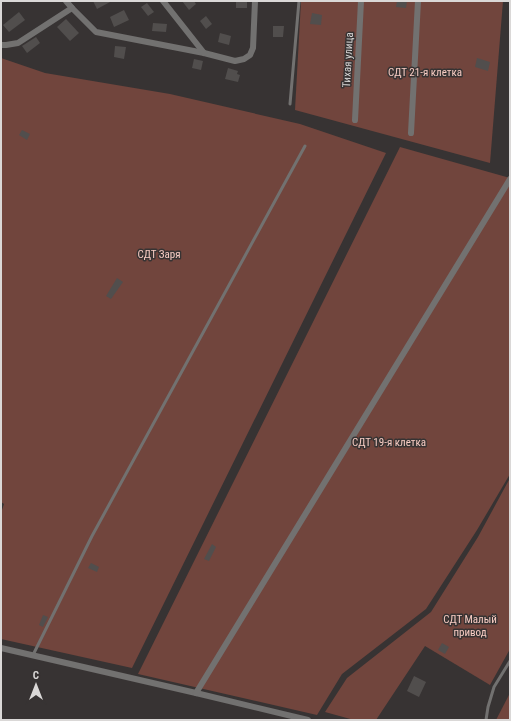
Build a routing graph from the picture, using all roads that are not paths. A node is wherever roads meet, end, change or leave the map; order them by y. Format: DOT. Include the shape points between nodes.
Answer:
graph roads {
  1 [pos="66,1"];
  2 [pos="163,1"];
  3 [pos="255,1"];
  4 [pos="299,1"];
  5 [pos="361,1"];
  6 [pos="418,1"];
  7 [pos="72,8"];
  8 [pos="1,45"];
  9 [pos="204,53"];
  10 [pos="290,104"];
  11 [pos="355,120"];
  12 [pos="411,133"];
  13 [pos="305,146"];
  14 [pos="510,179"];
  15 [pos="1,648"];
  16 [pos="32,655"];
  17 [pos="510,661"];
  18 [pos="196,693"];
  19 [pos="308,720"];
  20 [pos="486,720"];
  1 -- 7 [label="street"];
  2 -- 9 [label="street"];
  3 -- 9 [label="street" via="254,48 250,55 235,61"];
  4 -- 10 [label="lane"];
  5 -- 11 [label="street, Тихая улица"];
  6 -- 12 [label="street"];
  7 -- 8 [label="street" via="18,43"];
  7 -- 9 [label="street" via="96,32"];
  13 -- 16 [label="lane" via="92,536"];
  14 -- 18 [label="street"];
  15 -- 16 [label="street"];
  16 -- 18 [label="street"];
  17 -- 20 [label="lane" via="494,687"];
  18 -- 19 [label="street"];
}
